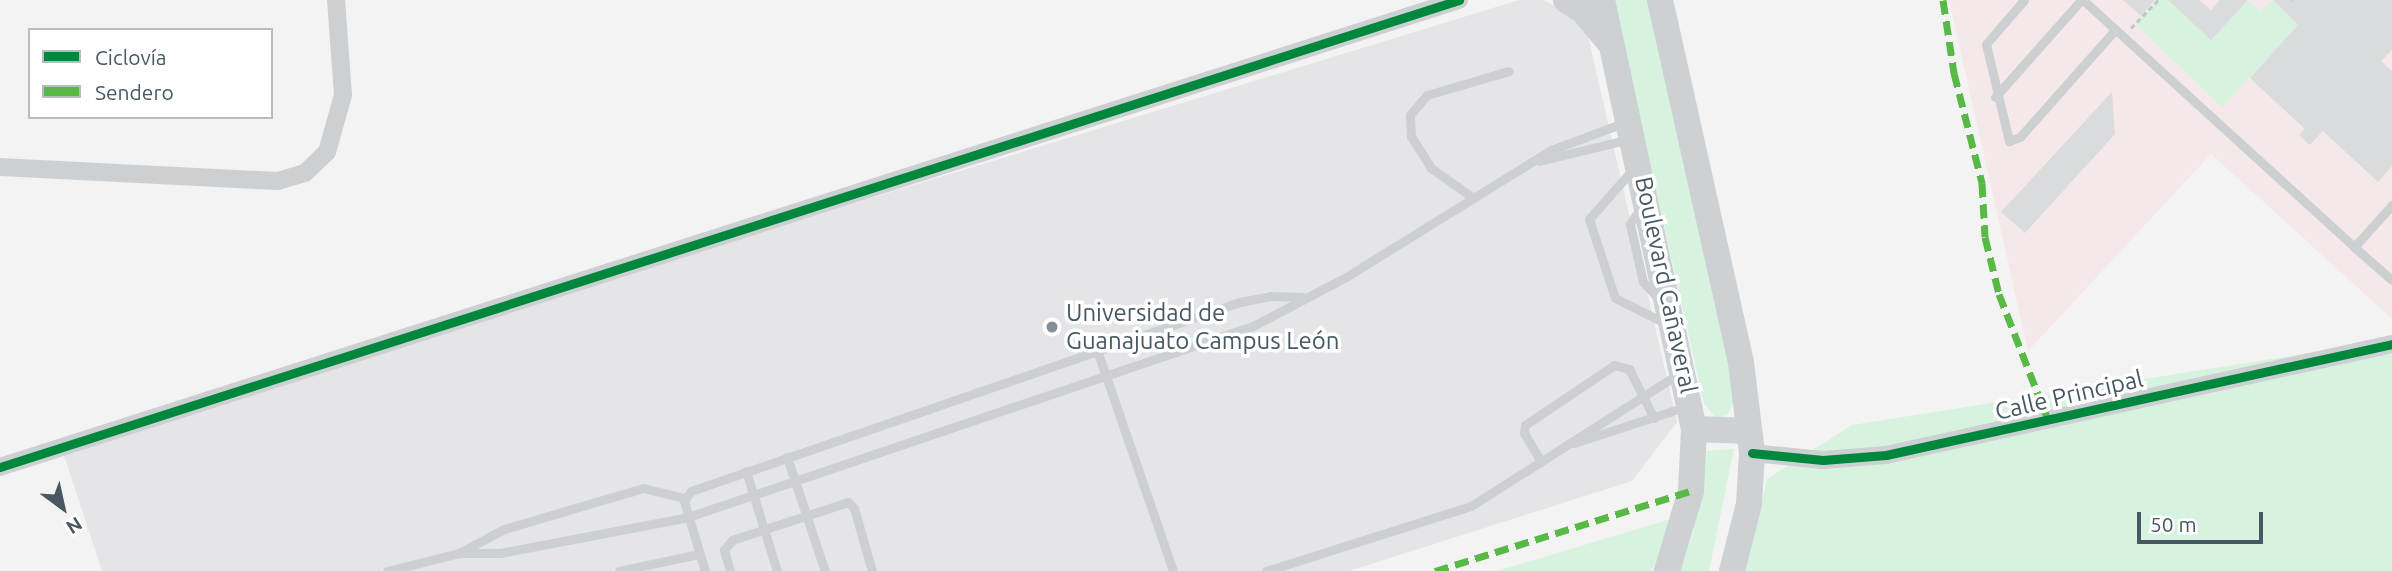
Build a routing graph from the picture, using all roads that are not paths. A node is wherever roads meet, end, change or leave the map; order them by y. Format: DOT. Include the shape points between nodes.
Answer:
graph roads {
  1 [pos="336,0"];
  2 [pos="1459,0"];
  3 [pos="1566,0"];
  4 [pos="1602,0"];
  5 [pos="1660,0"];
  6 [pos="1670,0"];
  7 [pos="2024,0"];
  8 [pos="2082,0"];
  9 [pos="1435,4"];
  10 [pos="2115,30"];
  11 [pos="1667,34"];
  12 [pos="1616,53"];
  13 [pos="1508,71"];
  14 [pos="1995,97"];
  15 [pos="1635,140"];
  16 [pos="1533,162"];
  17 [pos="0,167"];
  18 [pos="1472,197"];
  19 [pos="2392,205"];
  20 [pos="2354,247"];
  21 [pos="2392,280"];
  22 [pos="1302,297"];
  23 [pos="1674,319"];
  24 [pos="2392,344"];
  25 [pos="1097,350"];
  26 [pos="1685,370"];
  27 [pos="1106,375"];
  28 [pos="1643,396"];
  29 [pos="1693,417"];
  30 [pos="1654,418"];
  31 [pos="1750,442"];
  32 [pos="1574,443"];
  33 [pos="787,457"];
  34 [pos="1541,462"];
  35 [pos="0,467"];
  36 [pos="746,471"];
  37 [pos="795,481"];
  38 [pos="753,495"];
  39 [pos="684,498"];
  40 [pos="806,514"];
  41 [pos="688,517"];
  42 [pos="764,528"];
  43 [pos="458,553"];
  44 [pos="699,554"];
  45 [pos="387,571"];
  46 [pos="619,571"];
  47 [pos="705,571"];
  48 [pos="730,571"];
  49 [pos="777,571"];
  50 [pos="825,571"];
  51 [pos="872,571"];
  52 [pos="1173,571"];
  53 [pos="1266,571"];
  54 [pos="1667,571"];
  55 [pos="1732,571"];
  1 -- 17 [label="street" via="342,95 327,152 305,173 278,181"];
  2 -- 9 [label="street"];
  3 -- 12 [label="street" via="1601,30"];
  4 -- 12 [label="street, Boulevard Cañaveral"];
  5 -- 11 [label="street"];
  6 -- 11 [label="street"];
  7 -- 14 [label="lane" via="1986,44"];
  8 -- 10 [label="lane"];
  8 -- 14 [label="lane"];
  9 -- 35 [label="street"];
  10 -- 14 [label="lane" via="2016,140 2006,137"];
  10 -- 20 [label="lane"];
  11 -- 31 [label="street" via="1741,362"];
  12 -- 15 [label="street, Boulevard Cañaveral"];
  13 -- 18 [label="lane" via="1427,95 1410,115 1411,136 1431,168"];
  15 -- 16 [label="lane"];
  15 -- 16 [label="lane" via="1570,141"];
  15 -- 23 [label="street, Boulevard Cañaveral"];
  15 -- 23 [label="lane" via="1589,219 1615,298"];
  16 -- 18 [label="lane"];
  18 -- 22 [label="lane" via="1346,277"];
  19 -- 20 [label="lane"];
  20 -- 21 [label="lane"];
  22 -- 25 [label="lane" via="1270,296 1240,302"];
  22 -- 27 [label="lane" via="1268,320"];
  23 -- 26 [label="street, Boulevard Cañaveral"];
  24 -- 31 [label="street, Calle Principal" via="1886,455 1823,460"];
  25 -- 27 [label="lane"];
  25 -- 33 [label="lane"];
  26 -- 28 [label="lane"];
  26 -- 29 [label="street, Boulevard Cañaveral"];
  27 -- 37 [label="lane"];
  27 -- 52 [label="lane"];
  28 -- 30 [label="lane"];
  28 -- 32 [label="lane" via="1595,424"];
  28 -- 34 [label="lane" via="1627,366 1615,365 1604,372 1525,425 1524,433"];
  29 -- 30 [label="lane"];
  29 -- 31 [label="street"];
  29 -- 54 [label="street, Boulevard Cañaveral" via="1691,491"];
  30 -- 32 [label="lane"];
  31 -- 55 [label="street" via="1749,504"];
  32 -- 34 [label="lane"];
  33 -- 36 [label="lane"];
  33 -- 37 [label="lane"];
  34 -- 53 [label="lane" via="1454,514"];
  36 -- 38 [label="lane"];
  36 -- 39 [label="lane" via="691,491"];
  37 -- 38 [label="lane"];
  37 -- 40 [label="lane"];
  38 -- 41 [label="lane"];
  38 -- 42 [label="lane"];
  39 -- 41 [label="lane"];
  39 -- 43 [label="lane" via="643,488 504,528"];
  40 -- 42 [label="lane"];
  40 -- 50 [label="lane"];
  40 -- 51 [label="lane" via="852,504"];
  41 -- 43 [label="lane" via="500,553"];
  41 -- 44 [label="lane"];
  42 -- 48 [label="lane" via="728,542 724,550"];
  42 -- 49 [label="lane"];
  43 -- 45 [label="lane"];
  44 -- 46 [label="lane"];
  44 -- 47 [label="lane"];
}
